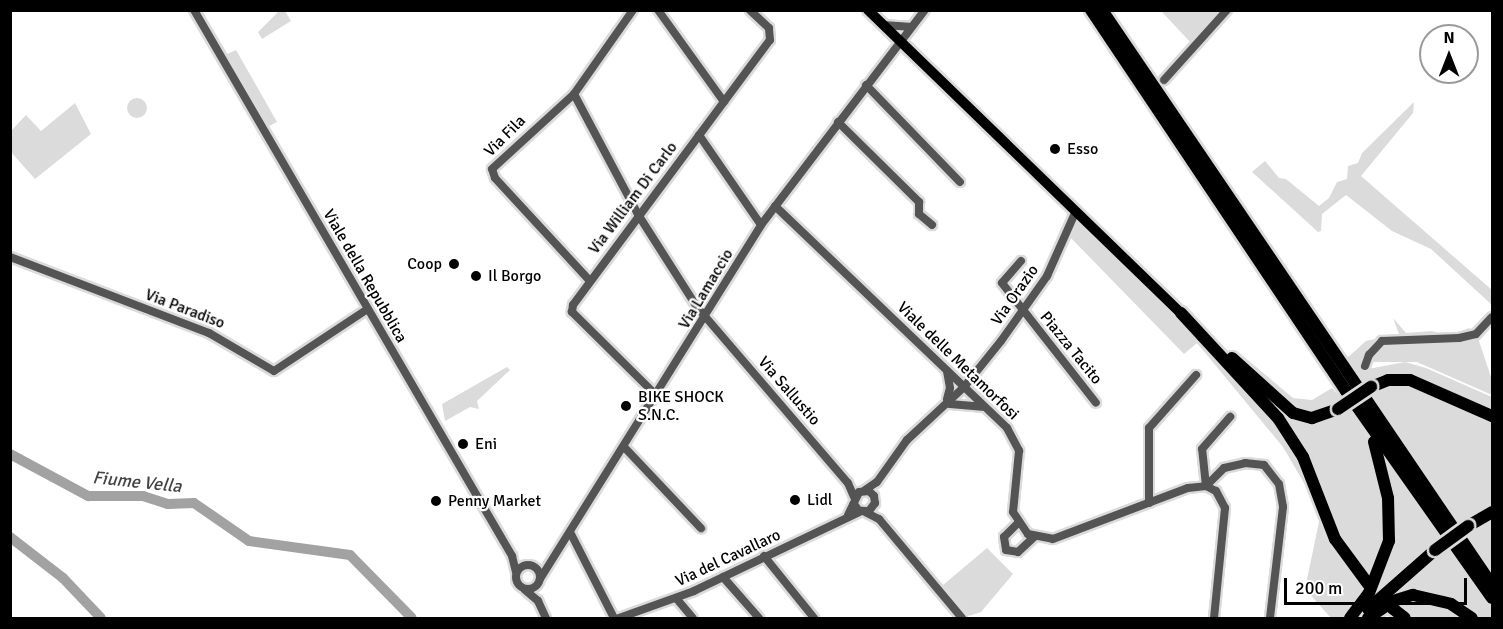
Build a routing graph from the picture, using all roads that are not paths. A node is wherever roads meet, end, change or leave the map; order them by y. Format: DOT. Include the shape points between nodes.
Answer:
graph roads {
  1 [pos="194,10"];
  2 [pos="633,10"];
  3 [pos="658,10"];
  4 [pos="750,10"];
  5 [pos="868,10"];
  6 [pos="925,10"];
  7 [pos="1091,10"];
  8 [pos="1102,10"];
  9 [pos="1227,10"];
  10 [pos="882,24"];
  11 [pos="909,27"];
  12 [pos="898,40"];
  13 [pos="914,55"];
  14 [pos="1164,80"];
  15 [pos="866,85"];
  16 [pos="574,94"];
  17 [pos="724,102"];
  18 [pos="838,122"];
  19 [pos="699,135"];
  20 [pos="960,182"];
  21 [pos="775,206"];
  22 [pos="1076,211"];
  23 [pos="639,216"];
  24 [pos="761,225"];
  25 [pos="932,225"];
  26 [pos="10,257"];
  27 [pos="1022,261"];
  28 [pos="590,281"];
  29 [pos="366,310"];
  30 [pos="1022,312"];
  31 [pos="1181,313"];
  32 [pos="1492,317"];
  33 [pos="706,319"];
  34 [pos="1365,366"];
  35 [pos="947,371"];
  36 [pos="1196,375"];
  37 [pos="964,387"];
  38 [pos="1346,392"];
  39 [pos="657,396"];
  40 [pos="1096,403"];
  41 [pos="945,406"];
  42 [pos="990,412"];
  43 [pos="1492,416"];
  44 [pos="1230,417"];
  45 [pos="624,447"];
  46 [pos="877,482"];
  47 [pos="848,483"];
  48 [pos="1206,486"];
  49 [pos="863,490"];
  50 [pos="854,500"];
  51 [pos="874,500"];
  52 [pos="1149,503"];
  53 [pos="864,512"];
  54 [pos="1492,512"];
  55 [pos="846,518"];
  56 [pos="879,519"];
  57 [pos="1017,524"];
  58 [pos="701,528"];
  59 [pos="570,532"];
  60 [pos="1034,537"];
  61 [pos="512,556"];
  62 [pos="764,556"];
  63 [pos="1472,559"];
  64 [pos="549,562"];
  65 [pos="530,566"];
  66 [pos="516,572"];
  67 [pos="723,577"];
  68 [pos="1492,579"];
  69 [pos="539,581"];
  70 [pos="1368,584"];
  71 [pos="1492,585"];
  72 [pos="525,589"];
  73 [pos="676,598"];
  74 [pos="1492,598"];
  75 [pos="538,601"];
  76 [pos="1392,608"];
  77 [pos="637,616"];
  78 [pos="546,618"];
  79 [pos="614,618"];
  80 [pos="620,618"];
  81 [pos="693,618"];
  82 [pos="759,618"];
  83 [pos="814,618"];
  84 [pos="962,618"];
  85 [pos="1214,618"];
  86 [pos="1270,618"];
  87 [pos="1350,618"];
  88 [pos="1359,618"];
  89 [pos="1368,618"];
  90 [pos="1405,618"];
  91 [pos="1472,618"];
  1 -- 29 [label="street, Viale della Repubblica"];
  2 -- 16 [label="street, Via Fila"];
  3 -- 17 [label="street"];
  4 -- 17 [label="street, Via William Di Carlo" via="773,34"];
  5 -- 10 [label="main road"];
  6 -- 11 [label="street, Via Lamaccio"];
  7 -- 38 [label="highway"];
  8 -- 63 [label="highway"];
  9 -- 14 [label="street"];
  10 -- 11 [label="street"];
  10 -- 12 [label="main road"];
  11 -- 12 [label="street, Via Lamaccio"];
  11 -- 13 [label="street"];
  12 -- 13 [label="main road"];
  12 -- 15 [label="street, Via Lamaccio"];
  13 -- 22 [label="main road"];
  15 -- 18 [label="street, Via Lamaccio"];
  15 -- 20 [label="street"];
  16 -- 23 [label="street, Via Sallustio"];
  16 -- 28 [label="street, Via Fila" via="492,170 495,178"];
  17 -- 19 [label="street, Via William Di Carlo"];
  18 -- 21 [label="street, Via Lamaccio"];
  18 -- 25 [label="street" via="919,202 919,214"];
  19 -- 23 [label="street, Via William Di Carlo"];
  19 -- 24 [label="street"];
  21 -- 24 [label="street, Via Lamaccio"];
  21 -- 35 [label="street, Viale delle Metamorfosi"];
  22 -- 30 [label="street, Via Orazio" via="1052,267"];
  22 -- 31 [label="main road"];
  23 -- 28 [label="street, Via William Di Carlo"];
  23 -- 33 [label="street, Via Sallustio"];
  24 -- 33 [label="street, Via Lamaccio"];
  26 -- 29 [label="street, Via Paradiso" via="209,333 274,371"];
  27 -- 30 [label="street, Piazza Tacito" via="1002,283"];
  28 -- 39 [label="street, Via William Di Carlo" via="572,312"];
  29 -- 61 [label="street, Viale della Repubblica"];
  30 -- 37 [label="street, Via Orazio"];
  30 -- 40 [label="street, Piazza Tacito"];
  31 -- 43 [label="highway, bridge" via="1293,413 1312,418 1338,409 1388,380 1410,380"];
  31 -- 70 [label="highway" via="1278,418 1303,457 1335,538"];
  32 -- 34 [label="street" via="1476,334 1459,338 1382,341 1369,354"];
  33 -- 39 [label="street, Via Lamaccio"];
  33 -- 47 [label="street, Via Sallustio"];
  35 -- 37 [label="street, Viale delle Metamorfosi"];
  35 -- 41 [label="street" via="950,388"];
  36 -- 52 [label="street" via="1149,428"];
  37 -- 41 [label="street, Via Orazio"];
  37 -- 42 [label="street, Viale delle Metamorfosi"];
  38 -- 74 [label="highway"];
  38 -- 87 [label="highway" via="1378,451 1391,519 1382,567"];
  39 -- 45 [label="street, Via Lamaccio"];
  41 -- 42 [label="street" via="975,404"];
  41 -- 46 [label="street, Via Orazio" via="907,440"];
  42 -- 57 [label="street, Viale delle Metamorfosi" via="1007,428 1019,451 1012,506"];
  44 -- 48 [label="street" via="1202,449"];
  45 -- 58 [label="street"];
  45 -- 59 [label="street, Via Lamaccio"];
  46 -- 49 [label="street, Via Orazio"];
  46 -- 51 [label="street, Via Orazio"];
  47 -- 49 [label="street, Via Sallustio"];
  47 -- 50 [label="street, Via Sallustio"];
  48 -- 52 [label="street" via="1188,488"];
  48 -- 85 [label="street" via="1216,491 1225,508"];
  48 -- 86 [label="street" via="1224,468 1245,463 1264,465 1279,484 1283,507"];
  49 -- 50 [label="street, Via Orazio"];
  49 -- 51 [label="street, Via Sallustio"];
  50 -- 53 [label="street"];
  50 -- 55 [label="street"];
  51 -- 53 [label="street"];
  51 -- 56 [label="street"];
  52 -- 60 [label="street" via="1061,537"];
  53 -- 55 [label="street, Via del Cavallaro"];
  53 -- 56 [label="street"];
  54 -- 88 [label="highway, bridge" via="1435,550"];
  55 -- 62 [label="street, Via del Cavallaro"];
  56 -- 84 [label="street"];
  57 -- 60 [label="street"];
  57 -- 60 [label="street" via="1004,537 1006,550 1018,552"];
  59 -- 64 [label="street, Via Lamaccio"];
  59 -- 79 [label="street"];
  61 -- 65 [label="street, Viale della Repubblica"];
  61 -- 66 [label="street, Viale della Repubblica"];
  62 -- 67 [label="street, Via del Cavallaro"];
  62 -- 83 [label="street"];
  63 -- 68 [label="highway"];
  63 -- 71 [label="highway"];
  64 -- 65 [label="street"];
  64 -- 69 [label="street, Via Lamaccio"];
  65 -- 66 [label="street"];
  65 -- 69 [label="street"];
  66 -- 72 [label="street, Viale della Repubblica" via="516,583"];
  67 -- 73 [label="street, Via del Cavallaro"];
  67 -- 82 [label="street"];
  69 -- 72 [label="street"];
  69 -- 75 [label="street"];
  72 -- 75 [label="street"];
  73 -- 77 [label="street, Via del Cavallaro"];
  73 -- 81 [label="street"];
  75 -- 78 [label="street"];
  76 -- 90 [label="highway"];
  77 -- 80 [label="street, Via del Cavallaro"];
  89 -- 91 [label="highway" via="1382,607 1413,595 1451,603"];
}
